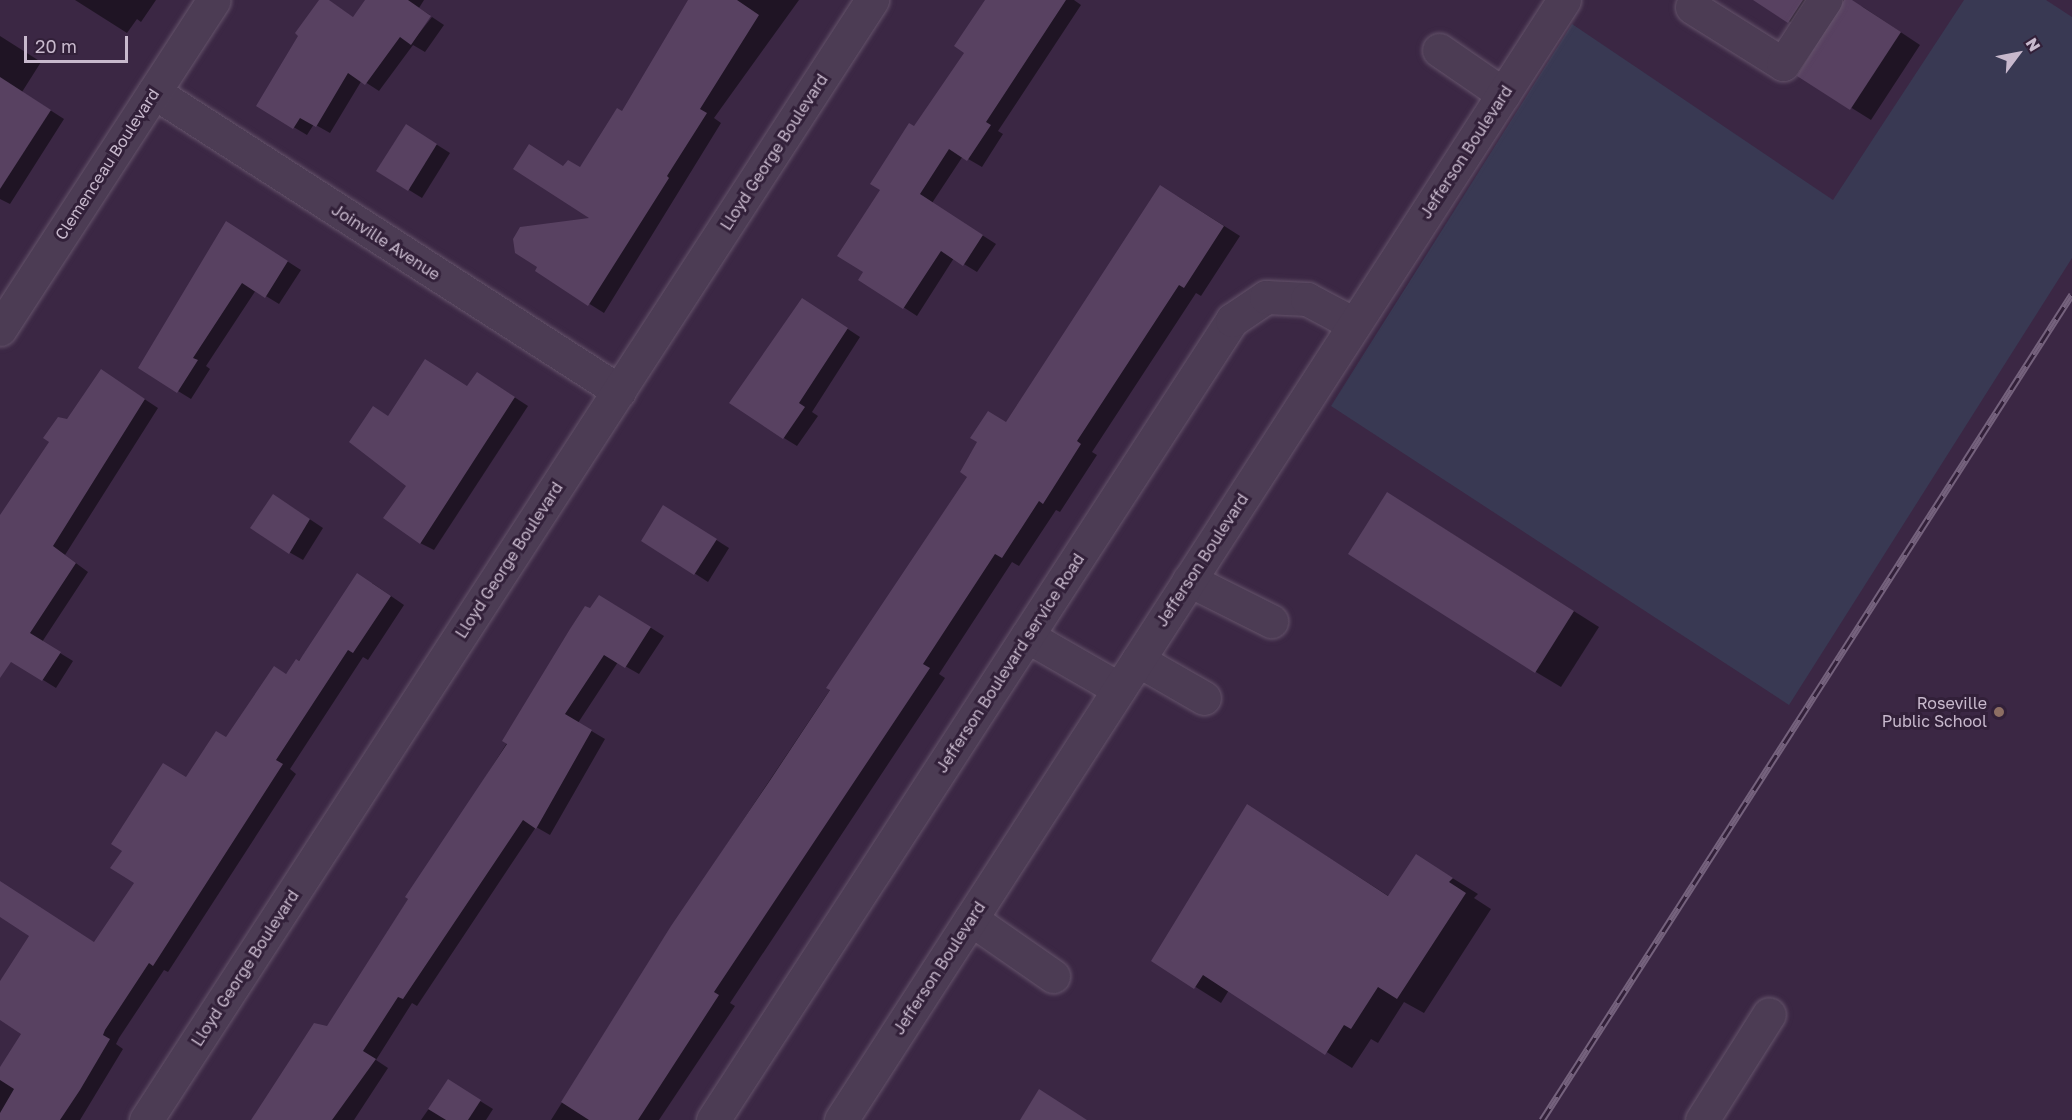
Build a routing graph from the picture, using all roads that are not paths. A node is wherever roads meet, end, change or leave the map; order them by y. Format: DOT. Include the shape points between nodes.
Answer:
graph roads {
  1 [pos="214,0"];
  2 [pos="872,0"];
  3 [pos="1564,0"];
  4 [pos="1825,0"];
  5 [pos="1691,2"];
  6 [pos="1439,50"];
  7 [pos="154,92"];
  8 [pos="1503,94"];
  9 [pos="1354,324"];
  10 [pos="0,329"];
  11 [pos="619,391"];
  12 [pos="1189,580"];
  13 [pos="1271,621"];
  14 [pos="1027,636"];
  15 [pos="1138,660"];
  16 [pos="1119,689"];
  17 [pos="1204,698"];
  18 [pos="971,919"];
  19 [pos="1053,976"];
  20 [pos="1769,1014"];
  21 [pos="146,1120"];
  22 [pos="713,1120"];
  23 [pos="841,1120"];
  24 [pos="1702,1120"];
  1 -- 7 [label="street, Clemenceau Boulevard"];
  2 -- 11 [label="street, Lloyd George Boulevard"];
  3 -- 8 [label="street, Jefferson Boulevard"];
  4 -- 5 [label="street" via="1783,63"];
  6 -- 8 [label="street"];
  7 -- 10 [label="street, Clemenceau Boulevard"];
  7 -- 11 [label="street, Joinville Avenue"];
  8 -- 9 [label="street, Jefferson Boulevard"];
  9 -- 12 [label="street, Jefferson Boulevard"];
  9 -- 14 [label="street, Jefferson Boulevard service Road" via="1307,299 1266,297 1232,320"];
  11 -- 21 [label="street, Lloyd George Boulevard"];
  12 -- 13 [label="street"];
  12 -- 15 [label="street, Jefferson Boulevard"];
  14 -- 16 [label="street"];
  14 -- 22 [label="street, Jefferson Boulevard service Road"];
  15 -- 16 [label="street, Jefferson Boulevard"];
  15 -- 17 [label="street"];
  16 -- 18 [label="street, Jefferson Boulevard"];
  18 -- 19 [label="street"];
  18 -- 23 [label="street, Jefferson Boulevard"];
  20 -- 24 [label="street"];
}
